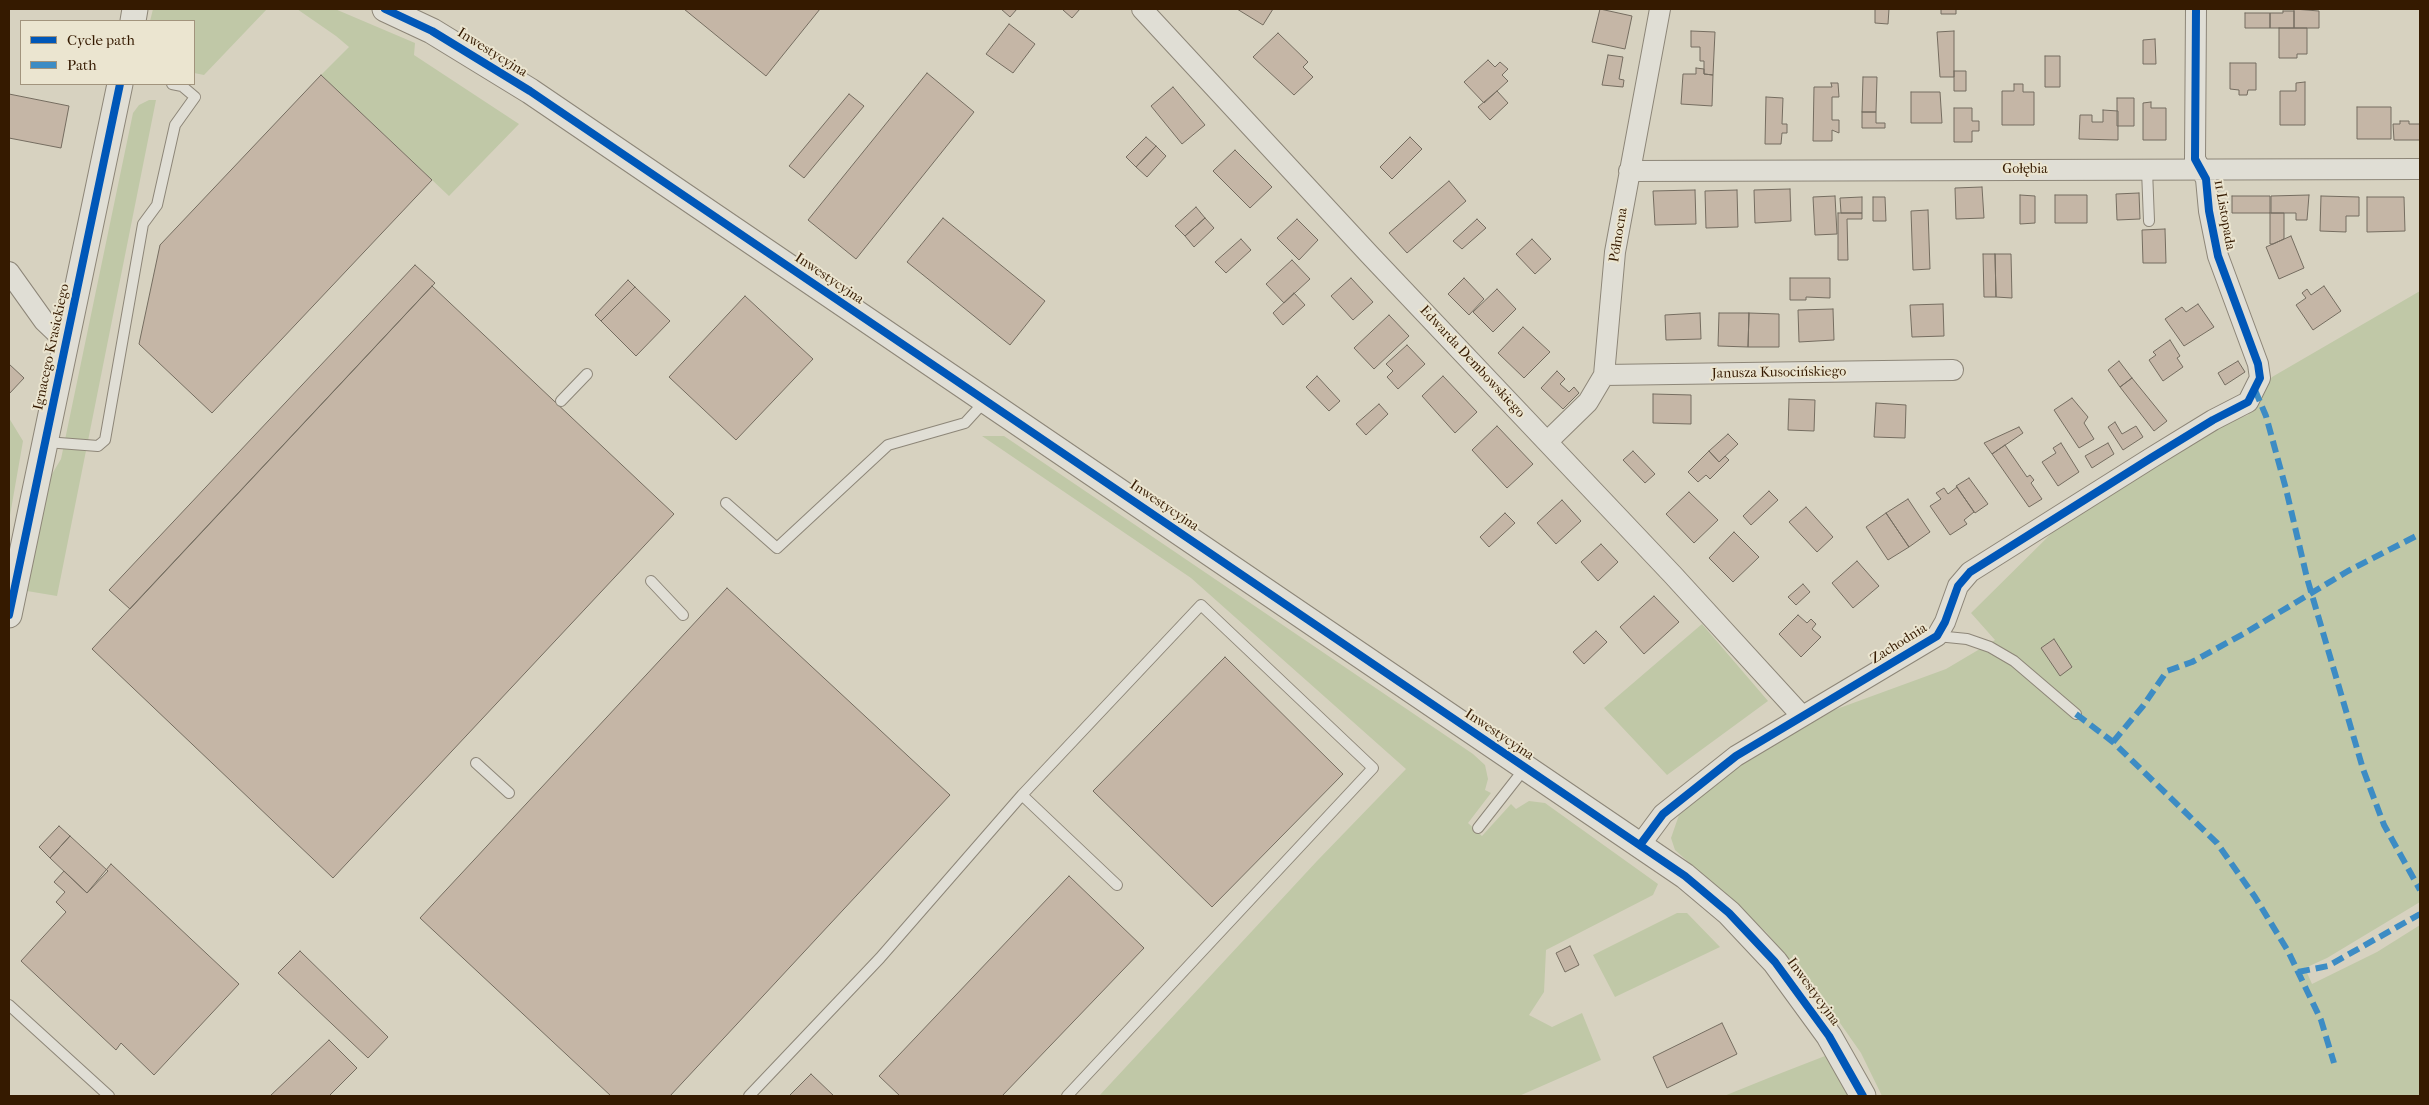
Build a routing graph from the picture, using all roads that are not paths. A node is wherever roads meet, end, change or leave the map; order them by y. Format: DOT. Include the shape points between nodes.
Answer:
graph roads {
  1 [pos="385,9"];
  2 [pos="1142,9"];
  3 [pos="1660,9"];
  4 [pos="2196,9"];
  5 [pos="120,85"];
  6 [pos="177,85"];
  7 [pos="2200,168"];
  8 [pos="2420,169"];
  9 [pos="2147,170"];
  10 [pos="1630,171"];
  11 [pos="2149,221"];
  12 [pos="9,272"];
  13 [pos="66,342"];
  14 [pos="1953,370"];
  15 [pos="587,374"];
  16 [pos="1604,375"];
  17 [pos="2255,390"];
  18 [pos="986,400"];
  19 [pos="561,401"];
  20 [pos="45,442"];
  21 [pos="1548,442"];
  22 [pos="726,503"];
  23 [pos="651,581"];
  24 [pos="9,615"];
  25 [pos="683,615"];
  26 [pos="1937,636"];
  27 [pos="2076,714"];
  28 [pos="1802,716"];
  29 [pos="476,763"];
  30 [pos="1525,768"];
  31 [pos="509,793"];
  32 [pos="1022,795"];
  33 [pos="1478,828"];
  34 [pos="1640,845"];
  35 [pos="1118,884"];
  36 [pos="9,1004"];
  37 [pos="109,1096"];
  38 [pos="749,1096"];
  39 [pos="1067,1096"];
  40 [pos="1863,1096"];
  1 -- 18 [label="street, Inwestycyjna" via="456,45 530,91"];
  2 -- 21 [label="street, Edwarda Dembowskiego"];
  3 -- 10 [label="street, Północna"];
  4 -- 7 [label="street, 11 Listopada" via="2195,159"];
  5 -- 13 [label="street, Ignacego Krasickiego"];
  6 -- 20 [label="lane" via="195,97 175,125 157,205 143,224 104,440 98,446"];
  7 -- 8 [label="street, Gołębia"];
  7 -- 9 [label="street, Gołębia"];
  7 -- 17 [label="street, 11 Listopada" via="2206,179 2218,256 2258,364 2260,378"];
  9 -- 10 [label="street, Gołębia"];
  9 -- 11 [label="lane"];
  10 -- 16 [label="street, Północna" via="1615,252"];
  12 -- 13 [label="street" via="44,321"];
  13 -- 20 [label="street, Ignacego Krasickiego"];
  14 -- 16 [label="street, Janusza Kusocińskiego"];
  15 -- 19 [label="lane"];
  16 -- 21 [label="street, Północna" via="1588,402"];
  17 -- 26 [label="street, Zachodnia" via="2248,402 2151,458 1966,576 1958,586"];
  18 -- 22 [label="lane" via="965,423 888,445 777,548"];
  18 -- 30 [label="street, Inwestycyjna"];
  20 -- 24 [label="street, Ignacego Krasickiego"];
  21 -- 28 [label="street, Edwarda Dembowskiego"];
  23 -- 25 [label="lane"];
  26 -- 27 [label="lane" via="1967,638 1990,647 2014,661"];
  26 -- 28 [label="street, Zachodnia"];
  28 -- 34 [label="street, Zachodnia" via="1736,756 1663,814"];
  29 -- 31 [label="lane"];
  30 -- 33 [label="lane"];
  30 -- 34 [label="street, Inwestycyjna"];
  32 -- 35 [label="lane"];
  32 -- 38 [label="lane" via="880,958"];
  32 -- 39 [label="lane" via="1201,605 1373,768"];
  34 -- 40 [label="street, Inwestycyjna" via="1685,876 1729,913 1775,962 1829,1036"];
  36 -- 37 [label="lane"];
}
